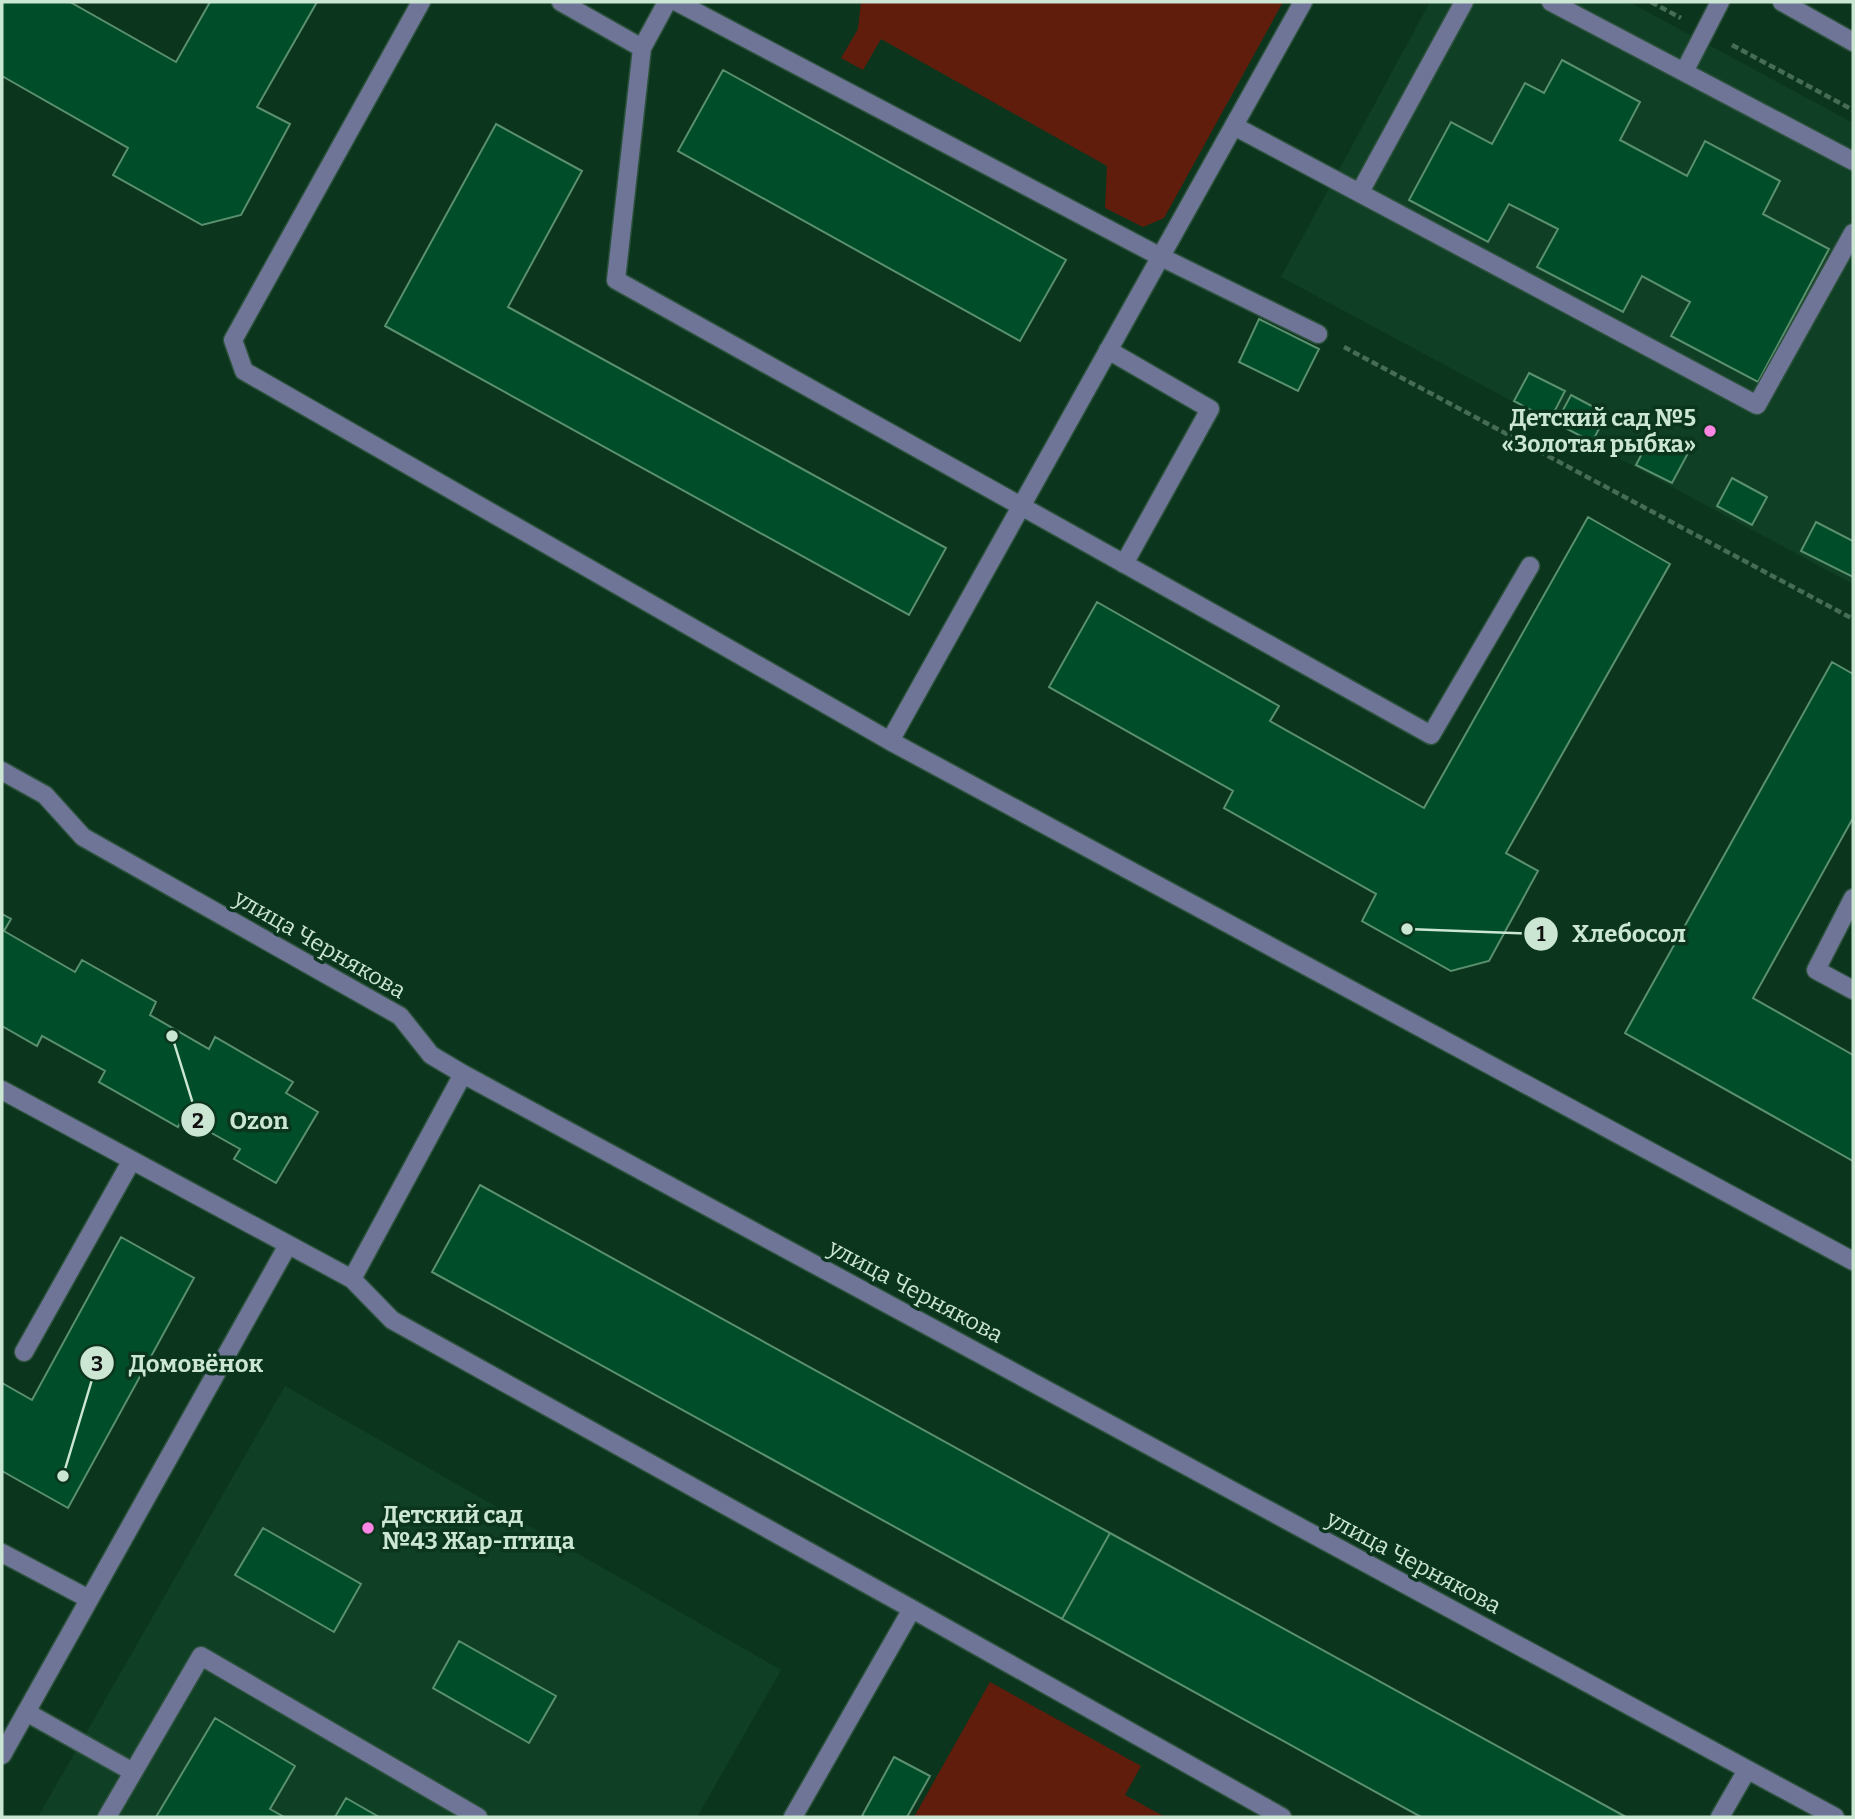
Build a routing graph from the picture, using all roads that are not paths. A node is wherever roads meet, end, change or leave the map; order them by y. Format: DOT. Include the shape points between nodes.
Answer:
graph roads {
  1 [pos="421,2"];
  2 [pos="561,2"];
  3 [pos="667,2"];
  4 [pos="677,2"];
  5 [pos="1303,2"];
  6 [pos="1464,2"];
  7 [pos="1550,2"];
  8 [pos="1720,2"];
  9 [pos="1782,2"];
  10 [pos="1853,42"];
  11 [pos="642,48"];
  12 [pos="1684,72"];
  13 [pos="1234,126"];
  14 [pos="1853,161"];
  15 [pos="1360,192"];
  16 [pos="1853,233"];
  17 [pos="1161,257"];
  18 [pos="1318,334"];
  19 [pos="1108,350"];
  20 [pos="1021,506"];
  21 [pos="1124,564"];
  22 [pos="1530,566"];
  23 [pos="891,741"];
  24 [pos="2,771"];
  25 [pos="1853,898"];
  26 [pos="1853,990"];
  27 [pos="463,1074"];
  28 [pos="2,1090"];
  29 [pos="132,1160"];
  30 [pos="288,1245"];
  31 [pos="1853,1261"];
  32 [pos="352,1279"];
  33 [pos="24,1352"];
  34 [pos="2,1553"];
  35 [pos="89,1599"];
  36 [pos="912,1609"];
  37 [pos="26,1712"];
  38 [pos="2,1755"];
  39 [pos="1747,1770"];
  40 [pos="134,1772"];
  41 [pos="107,1817"];
  42 [pos="478,1817"];
  43 [pos="793,1817"];
  44 [pos="1282,1817"];
  45 [pos="1720,1817"];
  46 [pos="1835,1817"];
  1 -- 23 [label="street" via="233,340 244,371"];
  2 -- 11 [label="street"];
  3 -- 11 [label="street"];
  4 -- 17 [label="street"];
  5 -- 13 [label="street"];
  6 -- 15 [label="street"];
  7 -- 12 [label="street"];
  8 -- 12 [label="street"];
  9 -- 10 [label="street"];
  11 -- 20 [label="street" via="616,280"];
  12 -- 14 [label="street"];
  13 -- 15 [label="street"];
  13 -- 17 [label="street"];
  15 -- 16 [label="street" via="1757,405"];
  17 -- 18 [label="street"];
  17 -- 19 [label="street"];
  19 -- 20 [label="street"];
  19 -- 21 [label="street" via="1210,409"];
  20 -- 21 [label="street"];
  20 -- 23 [label="street"];
  21 -- 22 [label="street" via="1431,735"];
  23 -- 31 [label="street"];
  24 -- 27 [label="street, улица Чернякова" via="45,795 83,837 400,1016 431,1055"];
  25 -- 26 [label="street" via="1816,970"];
  27 -- 32 [label="street"];
  27 -- 39 [label="street, улица Чернякова"];
  28 -- 29 [label="street"];
  29 -- 30 [label="street"];
  29 -- 33 [label="street"];
  30 -- 32 [label="street"];
  30 -- 35 [label="street"];
  32 -- 36 [label="street" via="392,1320"];
  34 -- 35 [label="street"];
  35 -- 37 [label="street"];
  36 -- 43 [label="street"];
  36 -- 44 [label="street"];
  37 -- 38 [label="street"];
  37 -- 40 [label="street"];
  39 -- 45 [label="street"];
  39 -- 46 [label="street, улица Чернякова"];
  40 -- 41 [label="street"];
  40 -- 42 [label="street" via="201,1656"];
}
